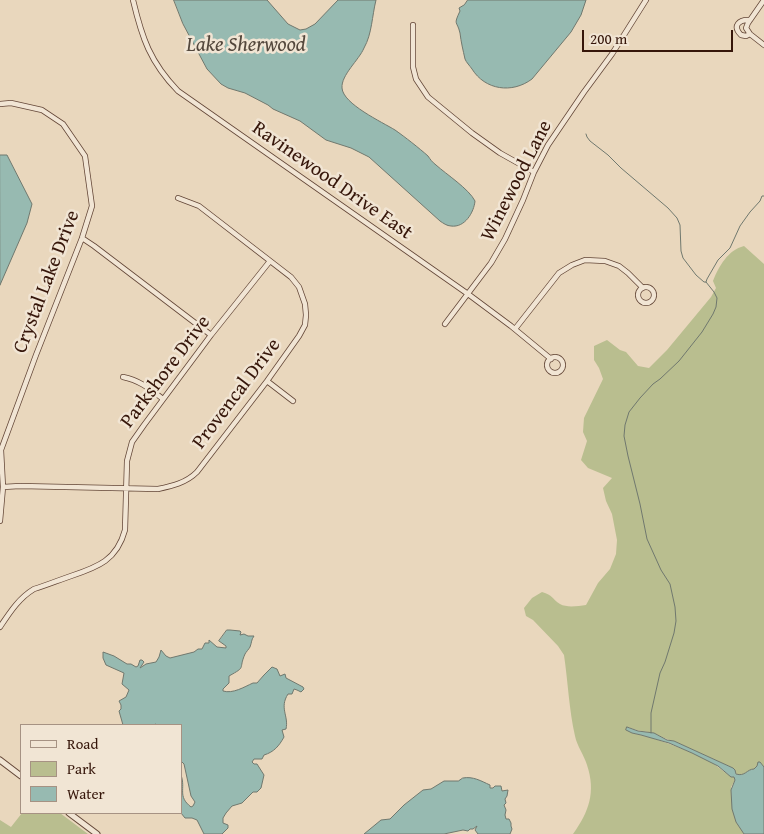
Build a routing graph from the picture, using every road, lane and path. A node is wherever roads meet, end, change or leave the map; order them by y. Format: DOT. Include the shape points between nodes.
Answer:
graph roads {
  1 [pos="133,0"];
  2 [pos="646,0"];
  3 [pos="764,0"];
  4 [pos="750,20"];
  5 [pos="413,25"];
  6 [pos="750,34"];
  7 [pos="764,45"];
  8 [pos="0,104"];
  9 [pos="534,172"];
  10 [pos="178,198"];
  11 [pos="82,238"];
  12 [pos="270,261"];
  13 [pos="643,288"];
  14 [pos="468,294"];
  15 [pos="445,324"];
  16 [pos="515,329"];
  17 [pos="212,335"];
  18 [pos="551,359"];
  19 [pos="123,376"];
  20 [pos="267,381"];
  21 [pos="163,399"];
  22 [pos="293,401"];
  23 [pos="3,487"];
  24 [pos="126,488"];
  25 [pos="0,521"];
  26 [pos="0,627"];
  27 [pos="0,760"];
  28 [pos="20,775"];
  29 [pos="70,814"];
  30 [pos="97,834"];
  1 -- 14 [label="street, Ravinewood Drive East" via="149,52 178,91"];
  2 -- 9 [label="street, Winewood Lane" via="548,145"];
  3 -- 4 [label="street"];
  4 -- 6 [label="street" via="746,28"];
  4 -- 6 [label="street" via="740,22 737,29 742,36"];
  5 -- 9 [label="street" via="413,68 428,97 500,153"];
  6 -- 7 [label="street"];
  8 -- 11 [label="street, Crystal Lake Drive" via="11,103 42,110 63,124 85,156 92,206"];
  9 -- 14 [label="street, Winewood Lane" via="505,239"];
  10 -- 12 [label="street, Provencal Drive" via="199,206"];
  11 -- 17 [label="street"];
  11 -- 23 [label="street, Crystal Lake Drive" via="1,450"];
  12 -- 17 [label="street, Parkshore Drive"];
  12 -- 20 [label="street, Provencal Drive" via="299,286 306,315 299,336"];
  13 -- 16 [label="street" via="619,266 585,260 572,264 559,274"];
  14 -- 15 [label="street, Winewood Lane"];
  14 -- 16 [label="street, Ravinewood Drive East"];
  16 -- 18 [label="street, Ravinewood Drive East"];
  17 -- 21 [label="street, Parkshore Drive"];
  19 -- 21 [label="street" via="142,383"];
  20 -- 22 [label="street"];
  20 -- 24 [label="street, Provencal Drive" via="192,477 158,489"];
  21 -- 24 [label="street, Parkshore Drive" via="132,442 127,461"];
  23 -- 24 [label="street, Provencal Drive"];
  23 -- 25 [label="street, Crystal Lake Drive"];
  24 -- 26 [label="street, Parkshore Drive" via="125,530 122,541 108,559 94,568 34,589 18,601"];
  27 -- 28 [label="street"];
  29 -- 30 [label="street"];
}
